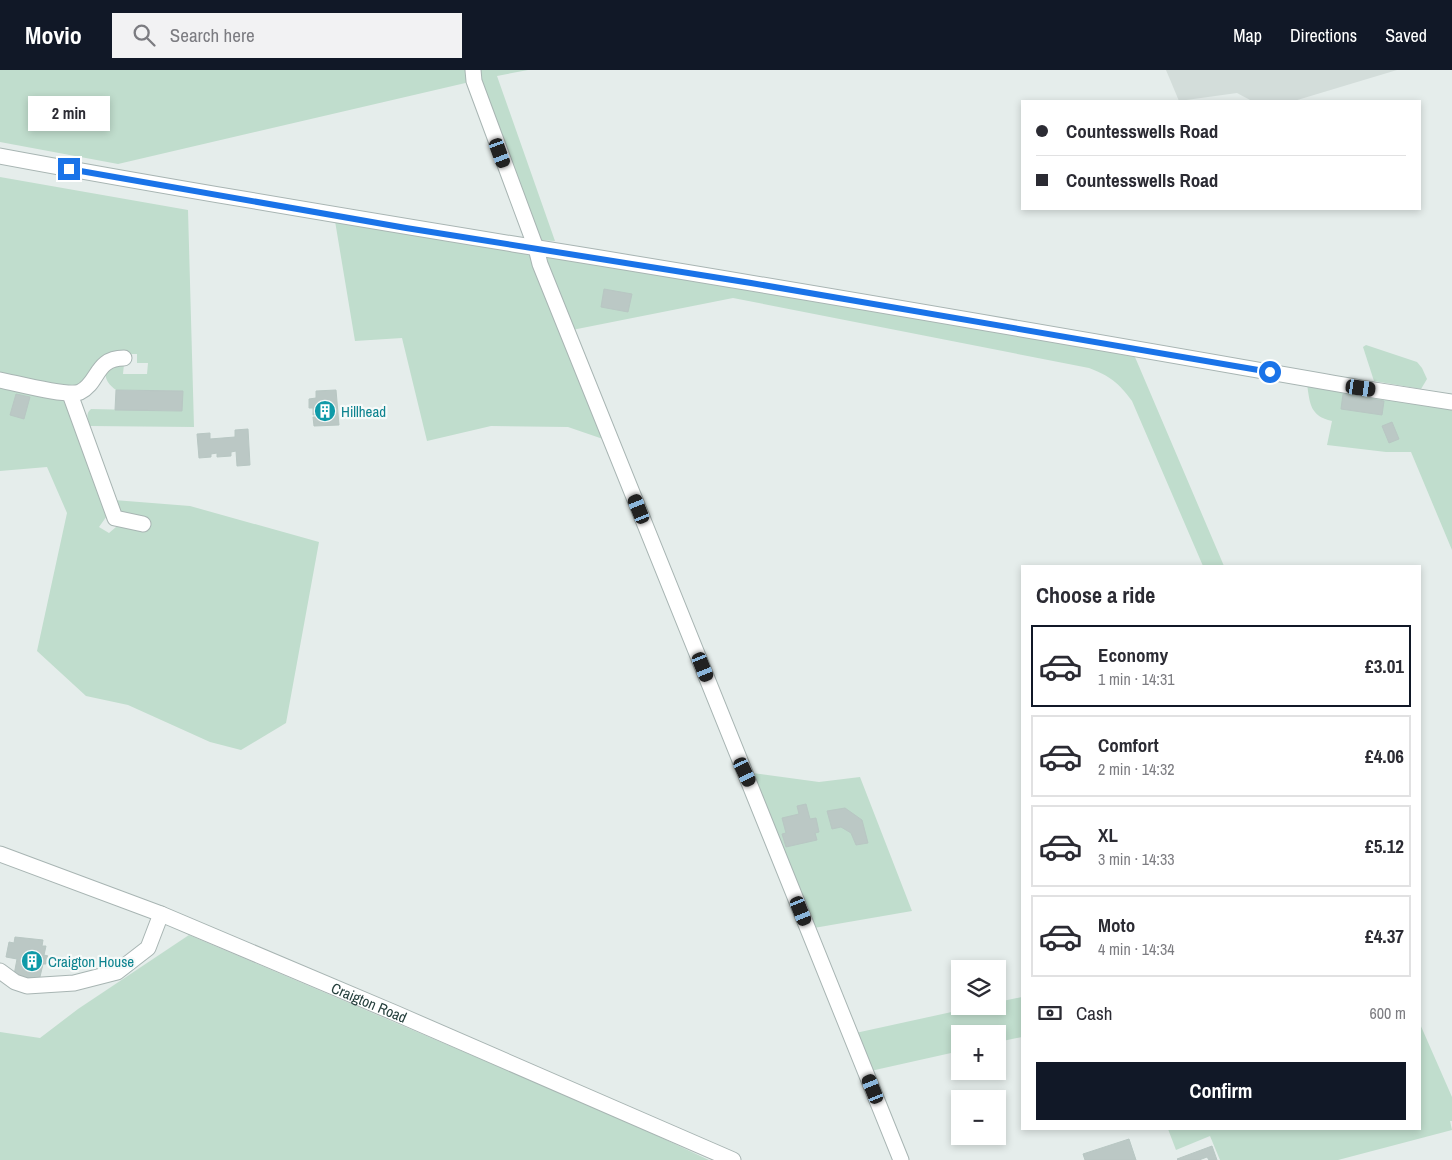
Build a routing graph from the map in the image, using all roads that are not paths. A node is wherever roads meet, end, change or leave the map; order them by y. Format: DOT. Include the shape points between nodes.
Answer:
graph roads {
  1 [pos="473,70"];
  2 [pos="0,156"];
  3 [pos="536,248"];
  4 [pos="124,358"];
  5 [pos="0,380"];
  6 [pos="70,394"];
  7 [pos="1452,402"];
  8 [pos="143,524"];
  9 [pos="0,854"];
  10 [pos="161,914"];
  11 [pos="0,971"];
  12 [pos="733,1160"];
  13 [pos="901,1160"];
  1 -- 3 [label="street" via="474,81"];
  2 -- 3 [label="street"];
  3 -- 7 [label="street"];
  3 -- 13 [label="street"];
  4 -- 6 [label="street" via="107,361 84,390"];
  5 -- 6 [label="street"];
  6 -- 8 [label="street" via="110,523"];
  9 -- 10 [label="street, Craigton Road"];
  10 -- 11 [label="street" via="148,948 117,972 74,983 27,986"];
  10 -- 12 [label="street, Craigton Road"];
}
